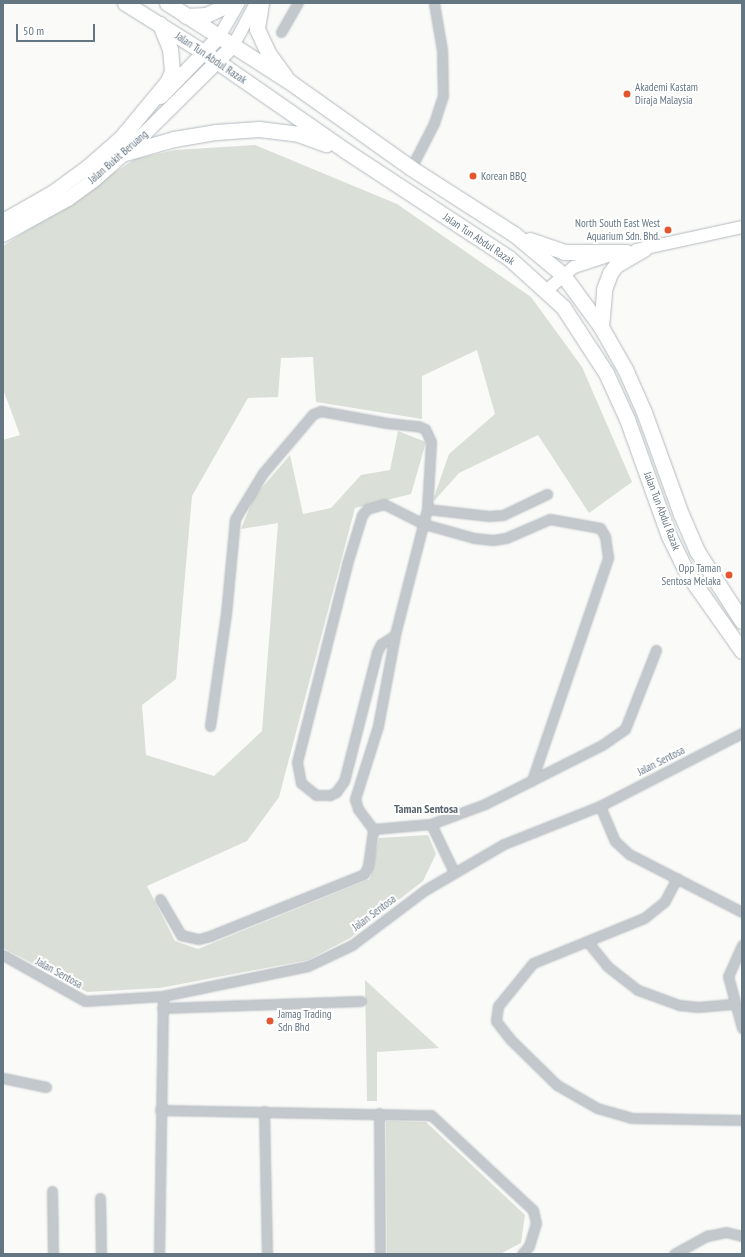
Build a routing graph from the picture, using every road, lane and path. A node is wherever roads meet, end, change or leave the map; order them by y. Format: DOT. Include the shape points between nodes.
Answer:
graph roads {
  1 [pos="125,3"];
  2 [pos="167,3"];
  3 [pos="232,3"];
  4 [pos="239,3"];
  5 [pos="256,3"];
  6 [pos="261,3"];
  7 [pos="298,3"];
  8 [pos="434,3"];
  9 [pos="186,16"];
  10 [pos="160,24"];
  11 [pos="281,32"];
  12 [pos="219,37"];
  13 [pos="233,46"];
  14 [pos="205,53"];
  15 [pos="219,62"];
  16 [pos="290,82"];
  17 [pos="123,146"];
  18 [pos="346,152"];
  19 [pos="410,168"];
  20 [pos="3,221"];
  21 [pos="742,227"];
  22 [pos="514,234"];
  23 [pos="3,235"];
  24 [pos="644,249"];
  25 [pos="626,252"];
  26 [pos="563,275"];
  27 [pos="546,291"];
  28 [pos="601,327"];
  29 [pos="547,494"];
  30 [pos="428,509"];
  31 [pos="424,524"];
  32 [pos="742,620"];
  33 [pos="395,635"];
  34 [pos="656,650"];
  35 [pos="742,651"];
  36 [pos="210,726"];
  37 [pos="741,732"];
  38 [pos="532,780"];
  39 [pos="600,806"];
  40 [pos="431,824"];
  41 [pos="372,829"];
  42 [pos="454,872"];
  43 [pos="677,878"];
  44 [pos="160,899"];
  45 [pos="742,912"];
  46 [pos="587,941"];
  47 [pos="742,945"];
  48 [pos="3,956"];
  49 [pos="163,996"];
  50 [pos="362,1001"];
  51 [pos="735,1004"];
  52 [pos="162,1008"];
  53 [pos="742,1028"];
  54 [pos="3,1078"];
  55 [pos="46,1087"];
  56 [pos="160,1110"];
  57 [pos="264,1111"];
  58 [pos="379,1113"];
  59 [pos="742,1120"];
  60 [pos="52,1191"];
  61 [pos="100,1198"];
  62 [pos="742,1236"];
  63 [pos="53,1254"];
  64 [pos="100,1254"];
  65 [pos="159,1254"];
  66 [pos="267,1254"];
  67 [pos="380,1254"];
  68 [pos="522,1254"];
  69 [pos="674,1254"];
  1 -- 10 [label="highway, Jalan Tun Abdul Razak"];
  2 -- 9 [label="highway, Jalan Tun Abdul Razak"];
  3 -- 9 [label="highway" via="206,14"];
  4 -- 12 [label="main road"];
  5 -- 13 [label="main road"];
  6 -- 16 [label="highway" via="257,24 261,41"];
  7 -- 11 [label="street"];
  8 -- 19 [label="street" via="442,50 443,96 434,123"];
  9 -- 12 [label="highway, Jalan Tun Abdul Razak"];
  10 -- 14 [label="highway, Jalan Tun Abdul Razak"];
  10 -- 17 [label="highway" via="170,49 172,71 168,81"];
  12 -- 13 [label="highway, Jalan Tun Abdul Razak"];
  12 -- 14 [label="main road, Jalan Bukit Beruang"];
  13 -- 15 [label="main road, Jalan Bukit Beruang"];
  13 -- 16 [label="highway, Jalan Tun Abdul Razak"];
  14 -- 15 [label="highway, Jalan Tun Abdul Razak"];
  14 -- 17 [label="main road, Jalan Bukit Beruang"];
  15 -- 17 [label="main road, Jalan Bukit Beruang"];
  15 -- 18 [label="highway, Jalan Tun Abdul Razak"];
  16 -- 19 [label="highway, Jalan Tun Abdul Razak"];
  17 -- 18 [label="highway" via="216,132 259,129 298,134"];
  17 -- 20 [label="main road, Jalan Bukit Beruang" via="54,192"];
  17 -- 23 [label="main road, Jalan Bukit Beruang" via="68,199"];
  18 -- 27 [label="highway, Jalan Tun Abdul Razak" via="509,258"];
  19 -- 22 [label="highway, Jalan Tun Abdul Razak"];
  21 -- 24 [label="main road"];
  22 -- 25 [label="highway" via="564,252"];
  22 -- 26 [label="highway, Jalan Tun Abdul Razak"];
  24 -- 25 [label="main road"];
  24 -- 28 [label="highway" via="616,265 610,273 604,289"];
  25 -- 26 [label="main road" via="584,262"];
  26 -- 27 [label="main road"];
  26 -- 28 [label="highway, Jalan Tun Abdul Razak"];
  27 -- 35 [label="highway, Jalan Tun Abdul Razak" via="577,326 606,373 627,419 669,536 687,573"];
  28 -- 32 [label="highway, Jalan Tun Abdul Razak" via="625,368 644,412 697,551"];
  29 -- 30 [label="street" via="503,514 489,516"];
  30 -- 31 [label="street"];
  30 -- 36 [label="street" via="431,442 425,429 330,411 313,414 263,473 235,519 226,614"];
  31 -- 33 [label="street"];
  31 -- 33 [label="street" via="384,504 372,506 362,515 347,564 297,762 301,783 316,795 330,795 341,787 377,652 381,644"];
  31 -- 38 [label="street" via="474,538 493,540 506,538 550,519 600,528 605,536 608,558"];
  33 -- 41 [label="street" via="378,726 356,799 358,808"];
  34 -- 38 [label="street" via="625,728 602,745"];
  37 -- 39 [label="street, Jalan Sentosa"];
  38 -- 40 [label="street" via="485,804"];
  39 -- 42 [label="street, Jalan Sentosa" via="504,844"];
  39 -- 43 [label="street" via="621,848"];
  40 -- 41 [label="street"];
  40 -- 42 [label="street"];
  41 -- 44 [label="street" via="368,866 364,874 210,936 199,939 181,935"];
  42 -- 49 [label="street, Jalan Sentosa" via="425,890 352,945 326,959 308,966"];
  43 -- 45 [label="street"];
  43 -- 46 [label="street" via="664,902 654,912"];
  46 -- 51 [label="street" via="607,966 644,992 679,1005 698,1007"];
  46 -- 59 [label="street" via="533,963 526,969 498,1006 496,1021 500,1028 557,1084 578,1099 618,1116"];
  47 -- 51 [label="street" via="728,976"];
  48 -- 49 [label="street, Jalan Sentosa" via="85,1000"];
  49 -- 52 [label="street"];
  50 -- 52 [label="street"];
  51 -- 53 [label="street"];
  52 -- 56 [label="street"];
  54 -- 55 [label="street"];
  56 -- 57 [label="street"];
  56 -- 65 [label="street"];
  57 -- 58 [label="street"];
  57 -- 66 [label="street"];
  58 -- 67 [label="street"];
  58 -- 68 [label="street" via="431,1115 533,1210 536,1223 529,1246"];
  60 -- 63 [label="street"];
  61 -- 64 [label="street"];
  62 -- 69 [label="street" via="726,1232 707,1236"];
}
